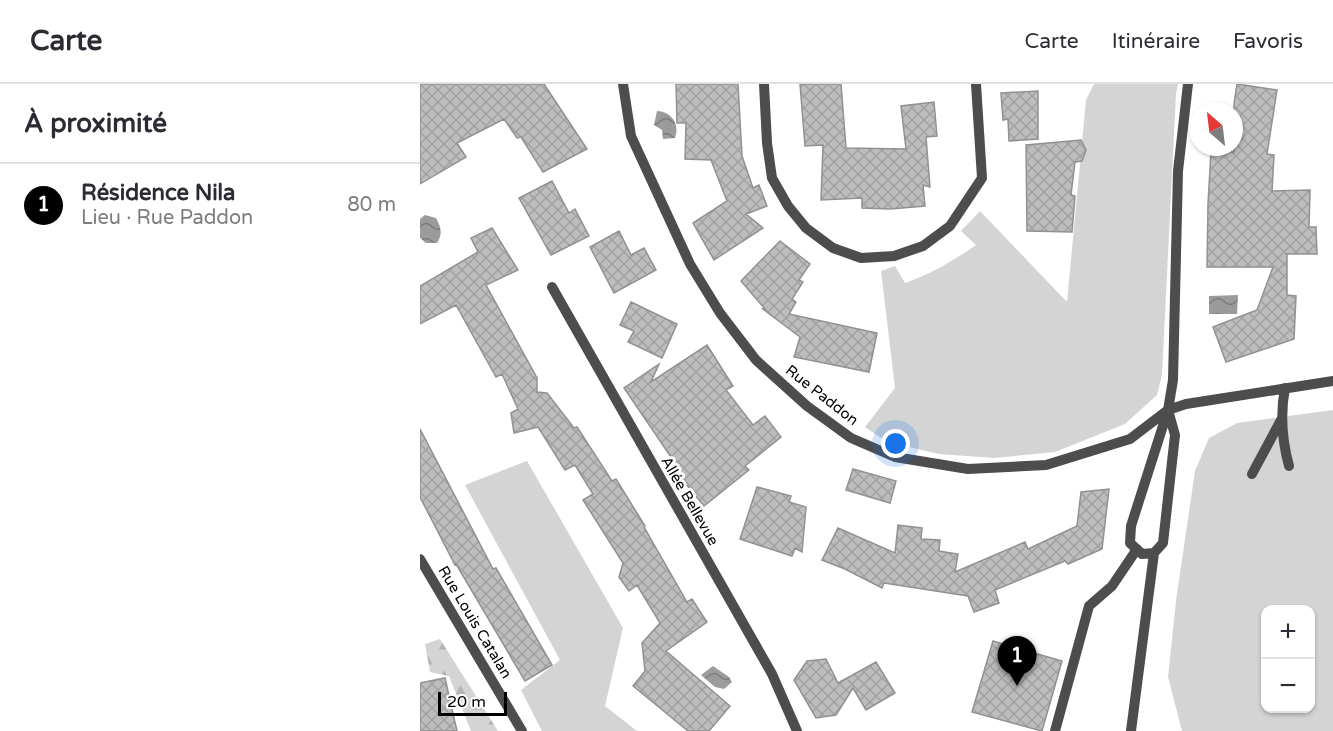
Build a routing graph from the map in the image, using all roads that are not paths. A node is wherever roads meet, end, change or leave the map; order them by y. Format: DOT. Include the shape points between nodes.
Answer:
graph roads {
  1 [pos="623,84"];
  2 [pos="764,84"];
  3 [pos="976,84"];
  4 [pos="1188,84"];
  5 [pos="552,287"];
  6 [pos="1333,381"];
  7 [pos="1285,388"];
  8 [pos="1168,410"];
  9 [pos="1282,417"];
  10 [pos="1289,466"];
  11 [pos="1252,474"];
  12 [pos="1137,549"];
  13 [pos="1154,553"];
  14 [pos="420,559"];
  15 [pos="522,731"];
  16 [pos="797,731"];
  17 [pos="1055,731"];
  18 [pos="1131,731"];
  1 -- 8 [label="street, Rue Paddon" via="631,136 690,264 720,313 756,360 807,406 851,438 895,457 968,469 1046,465 1130,439"];
  2 -- 3 [label="street" via="772,178 806,228 833,248 861,258 894,256 923,246 950,226 982,178"];
  4 -- 8 [label="street" via="1178,171 1173,380"];
  5 -- 16 [label="street, Allée Bellevue" via="772,674"];
  6 -- 7 [label="street"];
  7 -- 8 [label="street"];
  7 -- 9 [label="street"];
  8 -- 12 [label="street" via="1131,526 1130,543"];
  8 -- 13 [label="street" via="1175,435 1163,543"];
  9 -- 10 [label="street"];
  9 -- 11 [label="street"];
  12 -- 13 [label="street" via="1142,554"];
  12 -- 17 [label="street" via="1112,586 1089,606"];
  13 -- 18 [label="street"];
  14 -- 15 [label="street, Rue Louis Catalan"];
}
